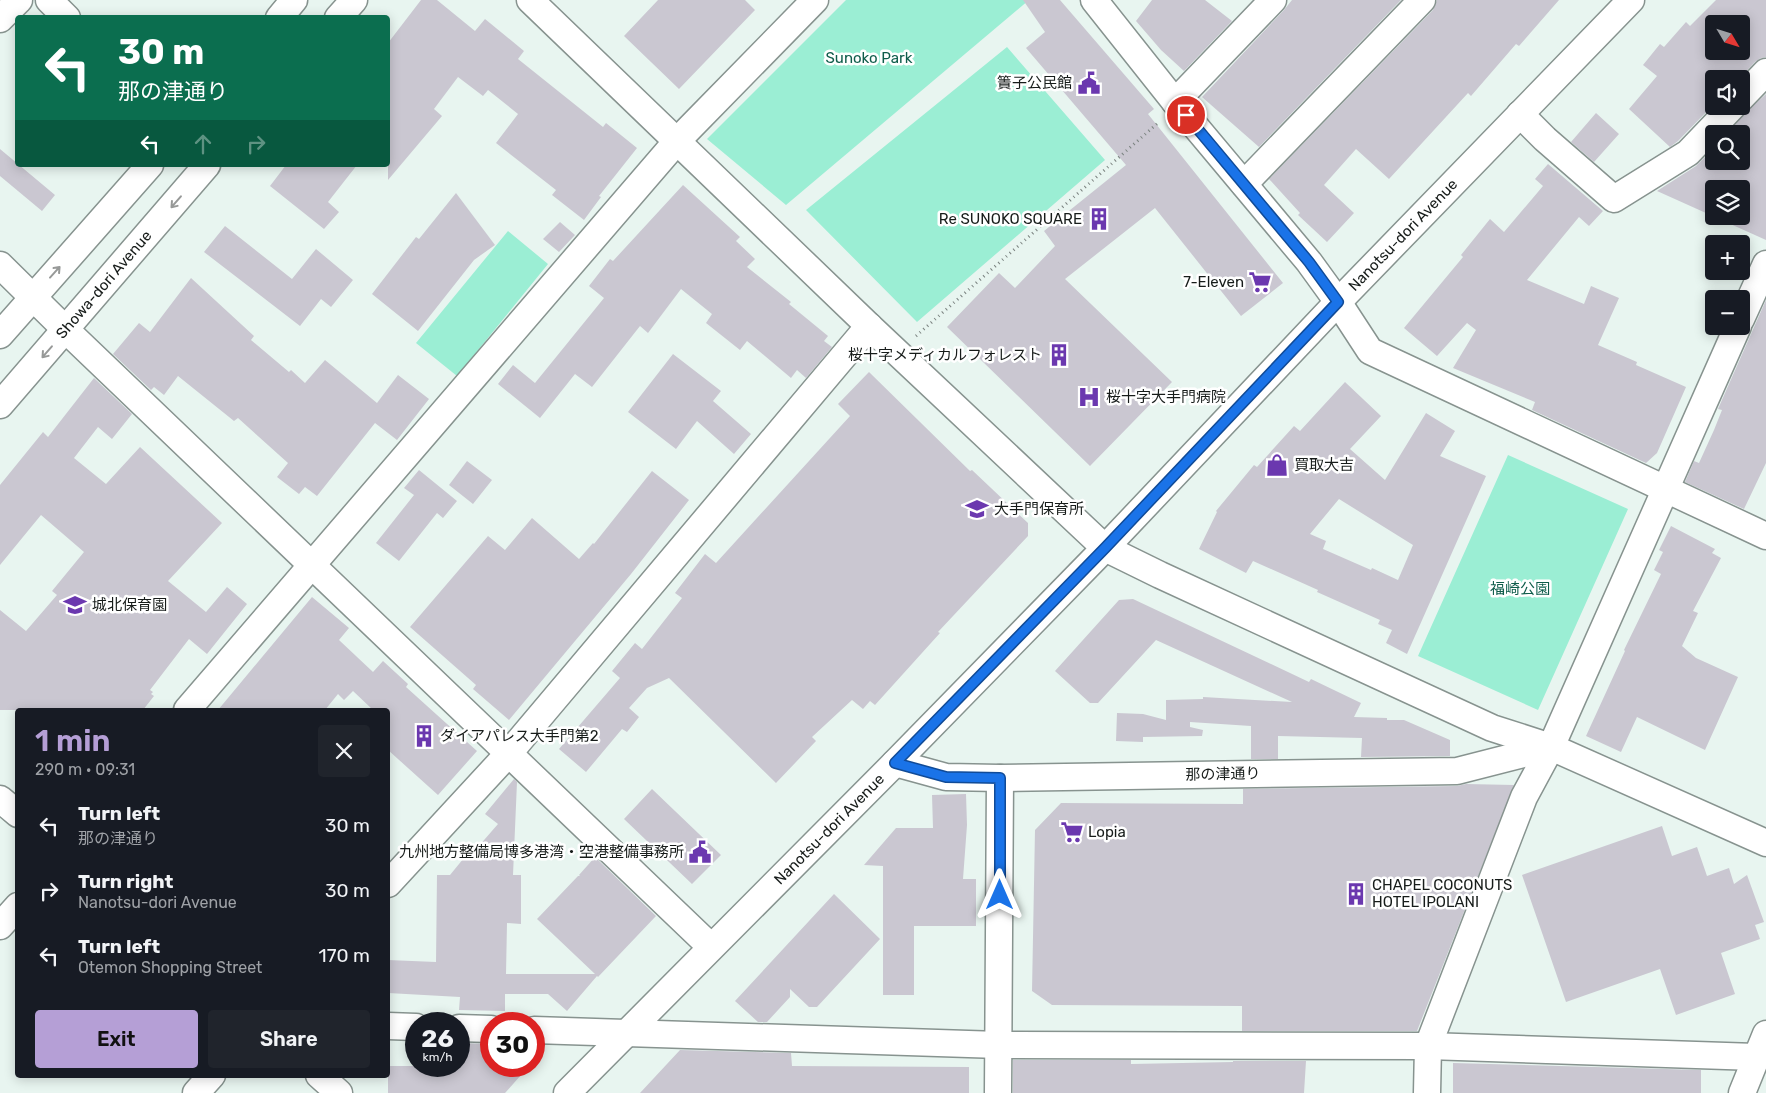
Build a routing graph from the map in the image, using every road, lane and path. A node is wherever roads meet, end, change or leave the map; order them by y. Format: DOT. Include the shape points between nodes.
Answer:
graph roads {
  1 [pos="19,0"];
  2 [pos="49,0"];
  3 [pos="294,0"];
  4 [pos="354,0"];
  5 [pos="530,0"];
  6 [pos="815,0"];
  7 [pos="1273,0"];
  8 [pos="1422,0"];
  9 [pos="1631,0"];
  10 [pos="1106,4"];
  11 [pos="64,15"];
  12 [pos="282,15"];
  13 [pos="341,15"];
  14 [pos="0,19"];
  15 [pos="1766,72"];
  16 [pos="1750,89"];
  17 [pos="1168,111"];
  18 [pos="1520,114"];
  19 [pos="1724,115"];
  20 [pos="677,141"];
  21 [pos="148,167"];
  22 [pos="206,167"];
  23 [pos="1244,184"];
  24 [pos="1766,264"];
  25 [pos="0,265"];
  26 [pos="33,297"];
  27 [pos="1750,299"];
  28 [pos="1338,302"];
  29 [pos="869,326"];
  30 [pos="66,330"];
  31 [pos="0,335"];
  32 [pos="1734,335"];
  33 [pos="913,338"];
  34 [pos="0,405"];
  35 [pos="1665,489"];
  36 [pos="1766,536"];
  37 [pos="1105,548"];
  38 [pos="313,564"];
  39 [pos="189,708"];
  40 [pos="1551,747"];
  41 [pos="509,753"];
  42 [pos="895,763"];
  43 [pos="1000,778"];
  44 [pos="0,799"];
  45 [pos="15,812"];
  46 [pos="1766,843"];
  47 [pos="390,882"];
  48 [pos="15,909"];
  49 [pos="0,926"];
  50 [pos="711,947"];
  51 [pos="390,1026"];
  52 [pos="405,1027"];
  53 [pos="545,1030"];
  54 [pos="626,1033"];
  55 [pos="1766,1034"];
  56 [pos="999,1045"];
  57 [pos="1428,1046"];
  58 [pos="1756,1057"];
  59 [pos="209,1078"];
  60 [pos="322,1078"];
  61 [pos="196,1093"];
  62 [pos="339,1093"];
  63 [pos="567,1093"];
  64 [pos="998,1093"];
  65 [pos="1427,1093"];
  66 [pos="1742,1093"];
  1 -- 14 [label="street"];
  2 -- 11 [label="street"];
  3 -- 12 [label="street"];
  4 -- 13 [label="street"];
  5 -- 20 [label="street"];
  6 -- 20 [label="street"];
  7 -- 17 [label="street"];
  8 -- 23 [label="street"];
  9 -- 18 [label="street, Nanotsu-dori Avenue"];
  10 -- 17 [label="street"];
  15 -- 16 [label="street"];
  17 -- 23 [label="street"];
  17 -- 33 [label="path"];
  18 -- 19 [label="street" via="1614,199 1688,153"];
  18 -- 28 [label="street, Nanotsu-dori Avenue"];
  20 -- 29 [label="street"];
  20 -- 38 [label="street"];
  26 -- 21 [label="street, one-way"];
  22 -- 30 [label="street, Showa-dori Avenue, one-way"];
  23 -- 28 [label="street"];
  24 -- 27 [label="street"];
  25 -- 26 [label="street"];
  26 -- 30 [label="street"];
  26 -- 31 [label="street"];
  28 -- 35 [label="street" via="1370,351"];
  28 -- 37 [label="street, Nanotsu-dori Avenue"];
  29 -- 37 [label="street"];
  29 -- 41 [label="street"];
  30 -- 34 [label="street, Showa-dori Avenue, one-way"];
  30 -- 38 [label="street"];
  32 -- 35 [label="street"];
  35 -- 36 [label="street"];
  35 -- 40 [label="street"];
  37 -- 40 [label="street" via="1492,728"];
  37 -- 42 [label="street, Nanotsu-dori Avenue"];
  38 -- 39 [label="street"];
  38 -- 41 [label="street"];
  40 -- 43 [label="street, 那の津通り" via="1457,771"];
  40 -- 46 [label="street"];
  40 -- 57 [label="street" via="1524,797"];
  41 -- 47 [label="street"];
  41 -- 50 [label="street"];
  42 -- 43 [label="street, 那の津通り" via="946,777"];
  42 -- 50 [label="street, Nanotsu-dori Avenue"];
  43 -- 56 [label="street"];
  44 -- 45 [label="street"];
  48 -- 49 [label="street"];
  50 -- 54 [label="street, Nanotsu-dori Avenue"];
  51 -- 52 [label="street"];
  53 -- 54 [label="street"];
  54 -- 56 [label="street"];
  54 -- 63 [label="street, Nanotsu-dori Avenue"];
  55 -- 58 [label="street"];
  56 -- 57 [label="street"];
  56 -- 64 [label="street"];
  57 -- 58 [label="street"];
  57 -- 65 [label="street"];
  58 -- 66 [label="street"];
  59 -- 61 [label="street"];
  60 -- 62 [label="street"];
}
